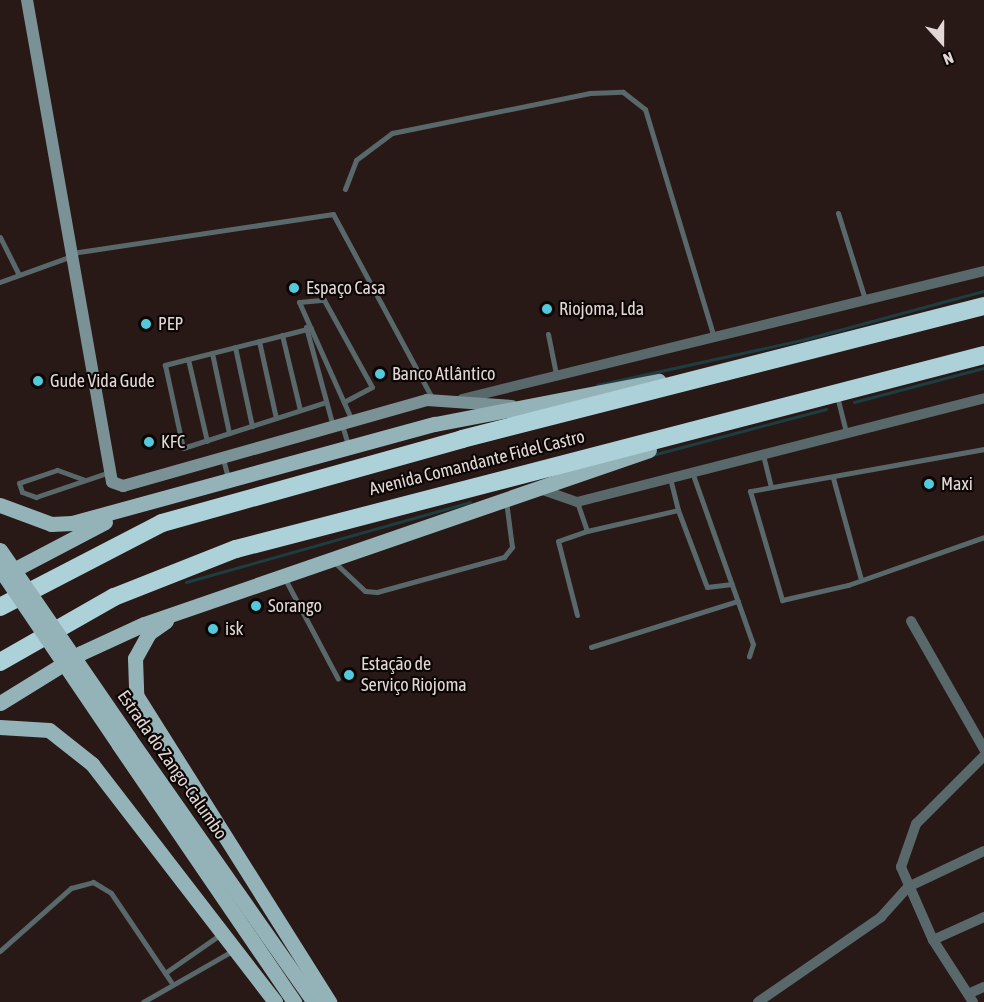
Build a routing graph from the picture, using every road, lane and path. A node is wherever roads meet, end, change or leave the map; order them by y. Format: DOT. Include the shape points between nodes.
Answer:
graph roads {
  1 [pos="26,0"];
  2 [pos="345,189"];
  3 [pos="838,213"];
  4 [pos="0,237"];
  5 [pos="69,256"];
  6 [pos="984,271"];
  7 [pos="19,275"];
  8 [pos="0,282"];
  9 [pos="866,301"];
  10 [pos="984,306"];
  11 [pos="308,328"];
  12 [pos="548,334"];
  13 [pos="282,335"];
  14 [pos="715,339"];
  15 [pos="258,341"];
  16 [pos="235,347"];
  17 [pos="212,353"];
  18 [pos="984,355"];
  19 [pos="188,359"];
  20 [pos="764,361"];
  21 [pos="556,374"];
  22 [pos="836,392"];
  23 [pos="984,398"];
  24 [pos="462,399"];
  25 [pos="432,400"];
  26 [pos="326,402"];
  27 [pos="344,402"];
  28 [pos="512,406"];
  29 [pos="778,406"];
  30 [pos="300,410"];
  31 [pos="276,418"];
  32 [pos="341,421"];
  33 [pos="252,426"];
  34 [pos="229,433"];
  35 [pos="846,433"];
  36 [pos="207,441"];
  37 [pos="348,446"];
  38 [pos="984,449"];
  39 [pos="763,453"];
  40 [pos="223,459"];
  41 [pos="691,471"];
  42 [pos="107,473"];
  43 [pos="670,477"];
  44 [pos="229,478"];
  45 [pos="833,478"];
  46 [pos="85,480"];
  47 [pos="771,486"];
  48 [pos="537,488"];
  49 [pos="506,499"];
  50 [pos="577,502"];
  51 [pos="0,505"];
  52 [pos="135,508"];
  53 [pos="678,510"];
  54 [pos="587,531"];
  55 [pos="984,537"];
  56 [pos="0,550"];
  57 [pos="329,557"];
  58 [pos="0,569"];
  59 [pos="281,572"];
  60 [pos="0,577"];
  61 [pos="861,580"];
  62 [pos="732,584"];
  63 [pos="214,597"];
  64 [pos="738,601"];
  65 [pos="0,607"];
  66 [pos="577,615"];
  67 [pos="911,621"];
  68 [pos="591,647"];
  69 [pos="749,656"];
  70 [pos="0,662"];
  71 [pos="338,679"];
  72 [pos="0,703"];
  73 [pos="0,727"];
  74 [pos="124,741"];
  75 [pos="984,749"];
  76 [pos="984,756"];
  77 [pos="984,851"];
  78 [pos="908,887"];
  79 [pos="984,917"];
  80 [pos="220,934"];
  81 [pos="933,940"];
  82 [pos="234,950"];
  83 [pos="0,951"];
  84 [pos="165,973"];
  85 [pos="171,982"];
  86 [pos="984,987"];
  87 [pos="970,998"];
  88 [pos="764,1000"];
  89 [pos="143,1002"];
  90 [pos="275,1002"];
  91 [pos="294,1002"];
  92 [pos="314,1002"];
  93 [pos="329,1002"];
  1 -- 5 [label="street"];
  2 -- 14 [label="lane" via="356,160 392,133 590,93 623,92 645,109"];
  3 -- 9 [label="lane"];
  4 -- 7 [label="lane"];
  5 -- 7 [label="lane"];
  5 -- 25 [label="lane" via="333,214"];
  5 -- 42 [label="street"];
  6 -- 9 [label="street"];
  7 -- 8 [label="lane"];
  9 -- 14 [label="street"];
  10 -- 20 [label="highway, Avenida Comandante Fidel Castro"];
  11 -- 13 [label="lane"];
  11 -- 26 [label="lane"];
  11 -- 27 [label="lane"];
  11 -- 27 [label="lane" via="299,302 324,300 372,387"];
  12 -- 21 [label="lane"];
  13 -- 15 [label="lane"];
  13 -- 30 [label="lane"];
  14 -- 21 [label="street"];
  15 -- 16 [label="lane"];
  15 -- 31 [label="lane"];
  16 -- 17 [label="lane"];
  16 -- 33 [label="lane"];
  17 -- 19 [label="lane"];
  17 -- 34 [label="lane"];
  18 -- 22 [label="highway, Avenida Comandante Fidel Castro"];
  19 -- 36 [label="lane"];
  19 -- 36 [label="lane" via="165,364 183,448"];
  20 -- 28 [label="main road"];
  20 -- 65 [label="highway, Avenida Comandante Fidel Castro" via="162,523"];
  21 -- 24 [label="street"];
  22 -- 29 [label="highway, Avenida Comandante Fidel Castro"];
  22 -- 35 [label="lane"];
  23 -- 35 [label="street"];
  24 -- 25 [label="street"];
  24 -- 28 [label="street"];
  25 -- 32 [label="street"];
  26 -- 30 [label="lane"];
  26 -- 32 [label="lane"];
  27 -- 32 [label="lane"];
  28 -- 37 [label="main road"];
  29 -- 48 [label="main road"];
  29 -- 70 [label="highway, Avenida Comandante Fidel Castro" via="236,549 114,597"];
  30 -- 31 [label="lane"];
  31 -- 33 [label="lane"];
  32 -- 37 [label="lane"];
  32 -- 40 [label="street"];
  33 -- 34 [label="lane"];
  34 -- 36 [label="lane"];
  35 -- 39 [label="street"];
  37 -- 44 [label="main road"];
  38 -- 45 [label="lane"];
  39 -- 41 [label="street"];
  39 -- 47 [label="lane"];
  40 -- 42 [label="street" via="123,486 112,482"];
  40 -- 44 [label="lane"];
  41 -- 43 [label="street"];
  41 -- 62 [label="lane"];
  42 -- 46 [label="lane"];
  43 -- 50 [label="street"];
  43 -- 53 [label="lane"];
  44 -- 52 [label="main road"];
  45 -- 47 [label="lane"];
  45 -- 61 [label="lane"];
  46 -- 46 [label="lane" via="57,470 19,483 22,492 36,498"];
  47 -- 61 [label="lane" via="750,491 782,600"];
  48 -- 49 [label="main road"];
  48 -- 50 [label="street"];
  49 -- 57 [label="main road"];
  49 -- 57 [label="lane" via="512,547 504,557 377,592 346,577"];
  50 -- 54 [label="lane"];
  51 -- 52 [label="main road" via="51,524"];
  52 -- 60 [label="main road"];
  53 -- 54 [label="lane"];
  53 -- 62 [label="lane" via="707,587"];
  54 -- 66 [label="lane" via="558,541"];
  55 -- 61 [label="lane"];
  56 -- 74 [label="main road, Estrada do Zango-Calumbo, bridge"];
  57 -- 59 [label="main road"];
  58 -- 74 [label="main road, Estrada do Zango-Calumbo, bridge"];
  59 -- 63 [label="main road"];
  59 -- 71 [label="lane"];
  62 -- 64 [label="lane"];
  63 -- 72 [label="main road" via="81,653"];
  63 -- 93 [label="main road" via="149,633 135,658 136,695"];
  64 -- 68 [label="lane"];
  64 -- 69 [label="lane" via="753,644"];
  67 -- 75 [label="street"];
  73 -- 80 [label="main road" via="49,730 79,750"];
  74 -- 91 [label="main road, Estrada do Zango-Calumbo"];
  74 -- 92 [label="main road, Estrada do Zango-Calumbo"];
  76 -- 78 [label="street" via="916,824 901,867"];
  77 -- 78 [label="street"];
  78 -- 81 [label="street"];
  78 -- 88 [label="street" via="881,917"];
  79 -- 81 [label="street"];
  80 -- 82 [label="main road"];
  80 -- 84 [label="lane"];
  81 -- 87 [label="street"];
  82 -- 85 [label="lane"];
  82 -- 90 [label="main road"];
  83 -- 84 [label="lane" via="72,888 93,882 111,893"];
  84 -- 85 [label="lane"];
  85 -- 89 [label="lane"];
  86 -- 87 [label="street"];
}
